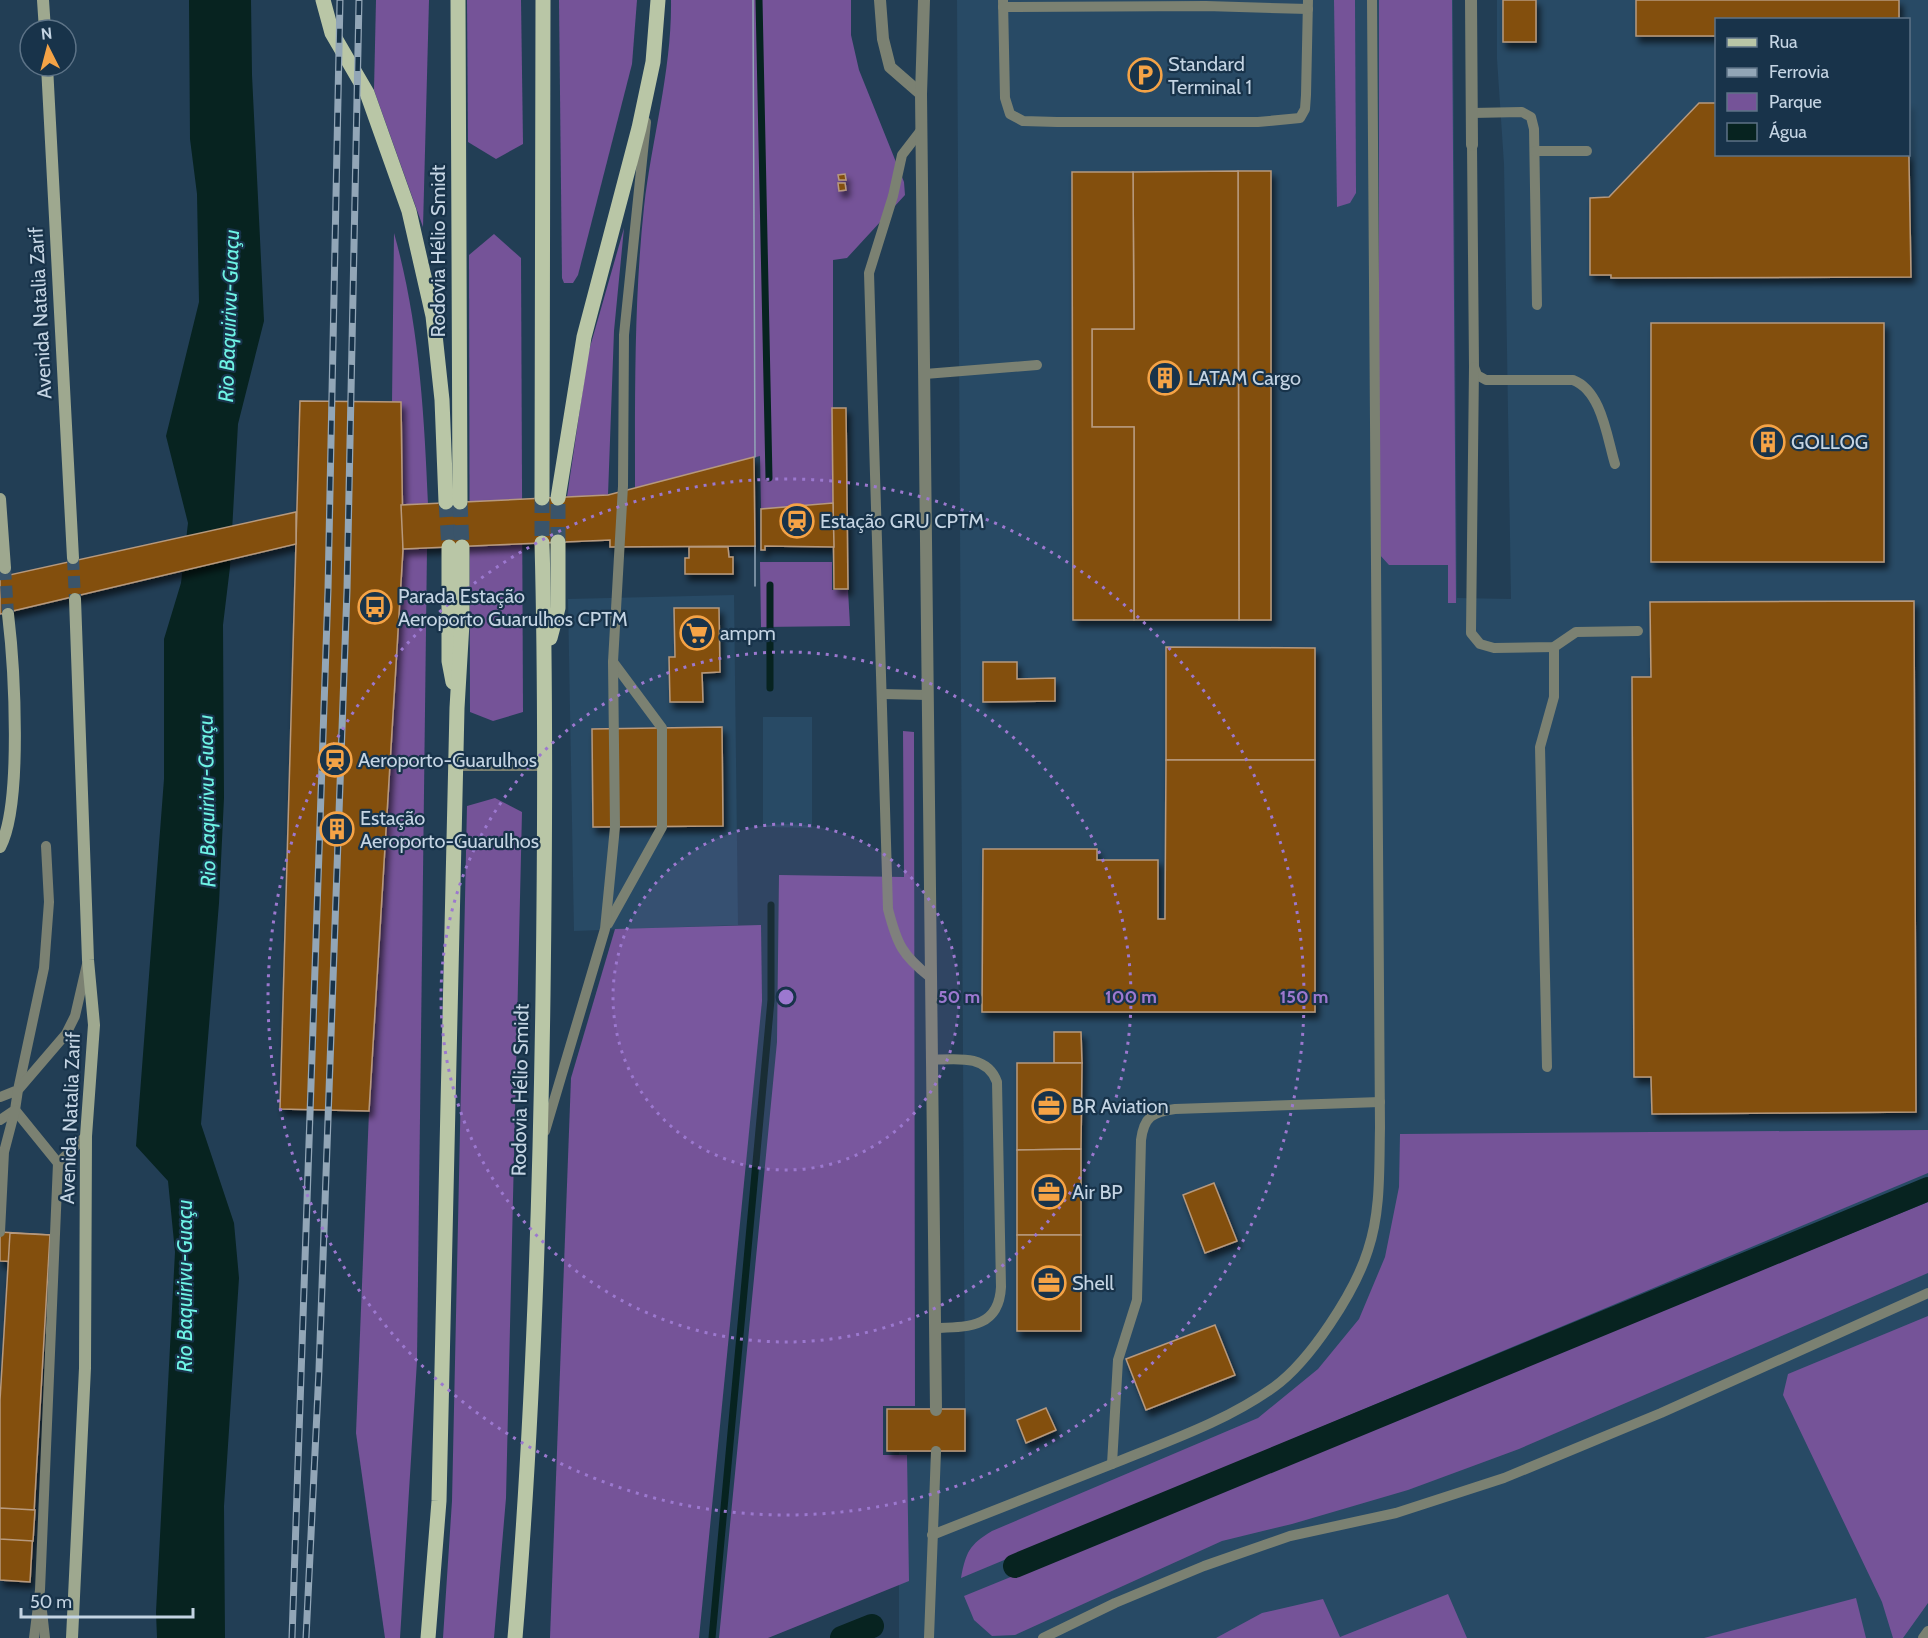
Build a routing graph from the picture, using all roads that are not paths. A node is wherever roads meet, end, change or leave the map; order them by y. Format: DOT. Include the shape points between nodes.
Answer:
graph roads {
  1 [pos="43,0"];
  2 [pos="322,0"];
  3 [pos="458,0"];
  4 [pos="543,0"];
  5 [pos="658,0"];
  6 [pos="880,0"];
  7 [pos="924,0"];
  8 [pos="1372,0"];
  9 [pos="1471,0"];
  10 [pos="1003,4"];
  11 [pos="1308,5"];
  12 [pos="44,18"];
  13 [pos="650,77"];
  14 [pos="47,78"];
  15 [pos="921,94"];
  16 [pos="1472,113"];
  17 [pos="922,129"];
  18 [pos="1472,145"];
  19 [pos="1587,151"];
  20 [pos="1535,152"];
  21 [pos="1537,305"];
  22 [pos="1036,364"];
  23 [pos="1474,368"];
  24 [pos="925,374"];
  25 [pos="1615,464"];
  26 [pos="542,498"];
  27 [pos="558,498"];
  28 [pos="0,499"];
  29 [pos="558,542"];
  30 [pos="542,543"];
  31 [pos="455,547"];
  32 [pos="73,558"];
  33 [pos="5,568"];
  34 [pos="75,599"];
  35 [pos="8,614"];
  36 [pos="1638,631"];
  37 [pos="1554,647"];
  38 [pos="545,658"];
  39 [pos="613,662"];
  40 [pos="883,694"];
  41 [pos="928,695"];
  42 [pos="456,766"];
  43 [pos="545,766"];
  44 [pos="46,846"];
  45 [pos="0,847"];
  46 [pos="605,929"];
  47 [pos="88,960"];
  48 [pos="930,977"];
  49 [pos="931,1060"];
  50 [pos="1548,1066"];
  51 [pos="18,1090"];
  52 [pos="0,1097"];
  53 [pos="1380,1102"];
  54 [pos="15,1110"];
  55 [pos="0,1120"];
  56 [pos="86,1136"];
  57 [pos="541,1143"];
  58 [pos="58,1163"];
  59 [pos="0,1232"];
  60 [pos="1928,1293"];
  61 [pos="935,1328"];
  62 [pos="936,1410"];
  63 [pos="936,1451"];
  64 [pos="1112,1464"];
  65 [pos="932,1535"];
  66 [pos="40,1590"];
  67 [pos="1928,1631"];
  68 [pos="34,1638"];
  69 [pos="45,1638"];
  70 [pos="72,1638"];
  71 [pos="428,1638"];
  72 [pos="515,1638"];
  73 [pos="929,1638"];
  74 [pos="1043,1638"];
  75 [pos="1923,1638"];
  1 -- 12 [label="main road"];
  2 -- 3 [label="main road, Rodovia Hélio Smidt" via="332,33 367,93 409,211 433,316 453,502"];
  4 -- 26 [label="main road"];
  5 -- 13 [label="main road"];
  6 -- 15 [label="street" via="890,67"];
  7 -- 15 [label="street"];
  8 -- 53 [label="lane"];
  9 -- 16 [label="street"];
  10 -- 11 [label="lane"];
  10 -- 11 [label="lane" via="1005,98 1010,114 1023,121 1057,122 1296,119 1303,114"];
  13 -- 27 [label="main road" via="584,337"];
  13 -- 39 [label="lane" via="624,335 623,486"];
  14 -- 32 [label="main road, Avenida Natalia Zarif"];
  15 -- 17 [label="street"];
  16 -- 18 [label="street"];
  16 -- 20 [label="lane" via="1522,112 1531,117"];
  17 -- 24 [label="street"];
  17 -- 40 [label="lane" via="902,154 869,273 874,517"];
  18 -- 23 [label="lane"];
  19 -- 20 [label="lane"];
  20 -- 21 [label="lane"];
  22 -- 24 [label="lane"];
  23 -- 25 [label="lane" via="1486,380 1581,383 1595,400"];
  23 -- 37 [label="lane" via="1471,633 1480,645 1494,648"];
  24 -- 41 [label="street"];
  28 -- 33 [label="main road"];
  29 -- 38 [label="main road" via="558,608"];
  30 -- 38 [label="main road, Rodovia Hélio Smidt"];
  31 -- 42 [label="main road" via="462,623"];
  34 -- 47 [label="main road, Avenida Natalia Zarif"];
  35 -- 45 [label="main road" via="14,714 13,788"];
  36 -- 37 [label="lane" via="1576,632"];
  37 -- 50 [label="lane" via="1554,698 1540,747"];
  38 -- 43 [label="main road, Rodovia Hélio Smidt"];
  39 -- 46 [label="lane" via="615,827"];
  39 -- 46 [label="lane" via="662,728 662,826"];
  40 -- 41 [label="lane"];
  40 -- 48 [label="lane" via="888,909 894,934 907,959"];
  41 -- 48 [label="street"];
  42 -- 43 [label="lane"];
  42 -- 71 [label="main road" via="439,1502"];
  43 -- 57 [label="main road, Rodovia Hélio Smidt"];
  44 -- 51 [label="lane" via="49,902 44,968"];
  46 -- 57 [label="lane"];
  47 -- 51 [label="lane" via="75,1016 66,1034"];
  47 -- 56 [label="main road, Avenida Natalia Zarif" via="94,1026"];
  48 -- 49 [label="street"];
  49 -- 61 [label="street"];
  49 -- 61 [label="lane" via="980,1062 989,1066 997,1082 1001,1276 996,1311 986,1320 965,1327"];
  51 -- 52 [label="lane"];
  51 -- 54 [label="lane"];
  53 -- 64 [label="lane" via="1379,1195 1368,1250 1348,1295 1313,1347 1276,1386 1244,1406"];
  53 -- 64 [label="lane" via="1175,1109 1152,1113 1146,1120 1137,1300 1117,1366"];
  54 -- 55 [label="lane"];
  54 -- 58 [label="lane"];
  54 -- 59 [label="lane" via="4,1152"];
  56 -- 58 [label="lane"];
  56 -- 70 [label="main road, Avenida Natalia Zarif" via="85,1368"];
  57 -- 72 [label="main road, Rodovia Hélio Smidt" via="527,1494"];
  58 -- 66 [label="lane"];
  60 -- 74 [label="lane" via="1661,1413 1504,1478 1396,1513 1290,1536 1204,1566"];
  61 -- 62 [label="street"];
  63 -- 65 [label="lane"];
  64 -- 65 [label="lane"];
  65 -- 73 [label="lane"];
  66 -- 68 [label="lane"];
  66 -- 69 [label="lane"];
  67 -- 75 [label="lane"];
}
